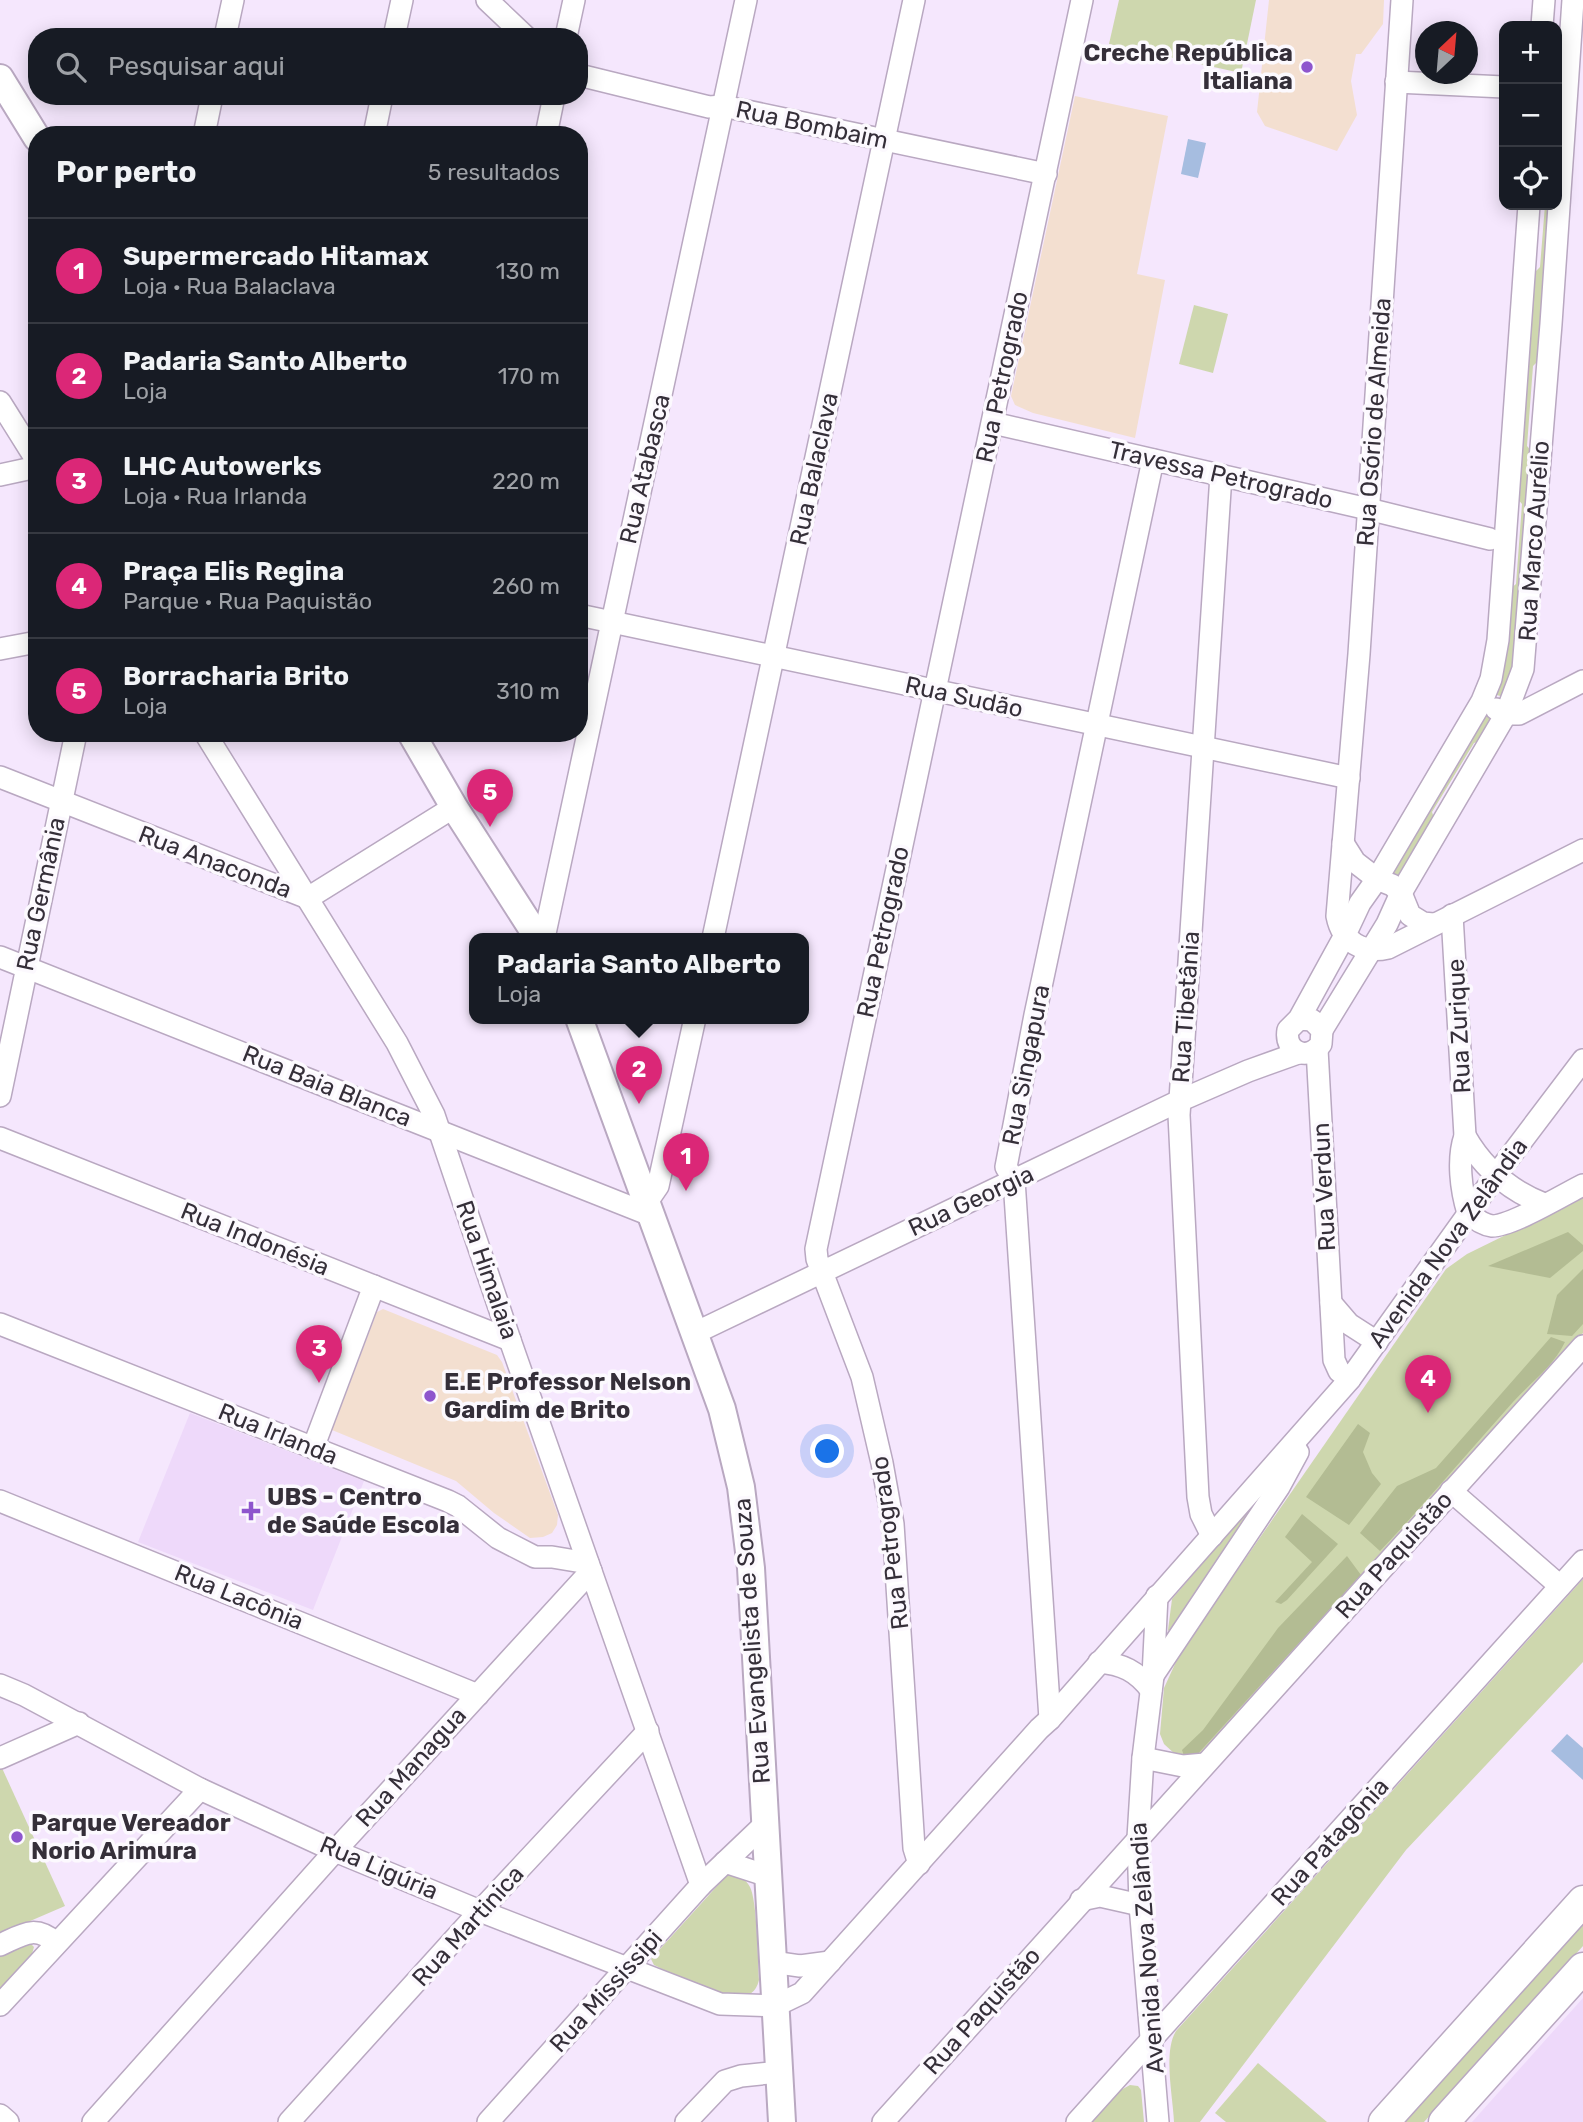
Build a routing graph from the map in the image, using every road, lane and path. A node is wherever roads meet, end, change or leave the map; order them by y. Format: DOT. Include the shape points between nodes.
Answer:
graph roads {
  1 [pos="233,0"];
  2 [pos="402,0"];
  3 [pos="488,0"];
  4 [pos="574,0"];
  5 [pos="746,0"];
  6 [pos="914,0"];
  7 [pos="1082,0"];
  8 [pos="1402,0"];
  9 [pos="1544,0"];
  10 [pos="1573,0"];
  11 [pos="1542,21"];
  12 [pos="227,28"];
  13 [pos="396,28"];
  14 [pos="517,28"];
  15 [pos="568,28"];
  16 [pos="588,77"];
  17 [pos="0,78"];
  18 [pos="1396,82"];
  19 [pos="1499,87"];
  20 [pos="1569,89"];
  21 [pos="210,105"];
  22 [pos="380,105"];
  23 [pos="552,105"];
  24 [pos="723,106"];
  25 [pos="30,126"];
  26 [pos="206,126"];
  27 [pos="376,126"];
  28 [pos="548,126"];
  29 [pos="884,140"];
  30 [pos="1046,174"];
  31 [pos="1529,210"];
  32 [pos="0,402"];
  33 [pos="993,423"];
  34 [pos="28,447"];
  35 [pos="1153,460"];
  36 [pos="28,469"];
  37 [pos="0,475"];
  38 [pos="1221,475"];
  39 [pos="1368,509"];
  40 [pos="1490,539"];
  41 [pos="588,617"];
  42 [pos="611,622"];
  43 [pos="28,644"];
  44 [pos="0,649"];
  45 [pos="774,657"];
  46 [pos="1523,669"];
  47 [pos="1583,681"];
  48 [pos="934,691"];
  49 [pos="1551,698"];
  50 [pos="1482,701"];
  51 [pos="1506,714"];
  52 [pos="1098,726"];
  53 [pos="588,730"];
  54 [pos="74,742"];
  55 [pos="211,742"];
  56 [pos="418,742"];
  57 [pos="586,742"];
  58 [pos="1203,748"];
  59 [pos="0,777"];
  60 [pos="1349,778"];
  61 [pos="60,801"];
  62 [pos="454,807"];
  63 [pos="1343,844"];
  64 [pos="1583,850"];
  65 [pos="1377,879"];
  66 [pos="1401,893"];
  67 [pos="308,898"];
  68 [pos="1443,920"];
  69 [pos="535,933"];
  70 [pos="545,933"];
  71 [pos="714,933"];
  72 [pos="1344,937"];
  73 [pos="1369,950"];
  74 [pos="0,957"];
  75 [pos="26,967"];
  76 [pos="581,1024"];
  77 [pos="694,1024"];
  78 [pos="1306,1044"];
  79 [pos="1583,1060"];
  80 [pos="0,1096"];
  81 [pos="1179,1101"];
  82 [pos="440,1131"];
  83 [pos="1465,1136"];
  84 [pos="0,1138"];
  85 [pos="1496,1175"];
  86 [pos="1014,1180"];
  87 [pos="1583,1185"];
  88 [pos="1544,1204"];
  89 [pos="650,1209"];
  90 [pos="1468,1213"];
  91 [pos="822,1272"];
  92 [pos="374,1286"];
  93 [pos="1331,1303"];
  94 [pos="0,1324"];
  95 [pos="695,1333"];
  96 [pos="510,1340"];
  97 [pos="1377,1342"];
  98 [pos="1583,1346"];
  99 [pos="1350,1379"];
  100 [pos="1311,1425"];
  101 [pos="313,1448"];
  102 [pos="1451,1491"];
  103 [pos="0,1501"];
  104 [pos="1212,1536"];
  105 [pos="1583,1561"];
  106 [pos="590,1567"];
  107 [pos="1560,1587"];
  108 [pos="1157,1596"];
  109 [pos="1099,1662"];
  110 [pos="1152,1683"];
  111 [pos="0,1685"];
  112 [pos="478,1695"];
  113 [pos="1050,1719"];
  114 [pos="79,1723"];
  115 [pos="648,1731"];
  116 [pos="0,1758"];
  117 [pos="1143,1758"];
  118 [pos="1205,1764"];
  119 [pos="200,1789"];
  120 [pos="765,1824"];
  121 [pos="1138,1838"];
  122 [pos="335,1851"];
  123 [pos="725,1862"];
  124 [pos="919,1864"];
  125 [pos="768,1876"];
  126 [pos="701,1885"];
  127 [pos="1081,1899"];
  128 [pos="1583,1901"];
  129 [pos="1140,1905"];
  130 [pos="480,1911"];
  131 [pos="56,1943"];
  132 [pos="0,1945"];
  133 [pos="772,1962"];
  134 [pos="830,1962"];
  135 [pos="627,1968"];
  136 [pos="1583,1968"];
  137 [pos="0,2005"];
  138 [pos="775,2006"];
  139 [pos="1152,2039"];
  140 [pos="779,2072"];
  141 [pos="0,2115"];
  142 [pos="8,2122"];
  143 [pos="93,2122"];
  144 [pos="289,2122"];
  145 [pos="488,2122"];
  146 [pos="686,2122"];
  147 [pos="782,2122"];
  148 [pos="883,2122"];
  149 [pos="1077,2122"];
  150 [pos="1158,2122"];
  151 [pos="1384,2122"];
  152 [pos="1444,2122"];
  1 -- 12 [label="street"];
  2 -- 13 [label="street"];
  3 -- 14 [label="street"];
  4 -- 15 [label="street"];
  5 -- 24 [label="street, Rua Atabasca"];
  6 -- 29 [label="street, Rua Balaclava"];
  7 -- 30 [label="street, Rua Petrogrado"];
  8 -- 18 [label="street, Rua Osório de Almeida"];
  9 -- 11 [label="street"];
  10 -- 20 [label="street, Rua Marco Aurélio"];
  16 -- 24 [label="street, Rua Bombaim" via="709,107"];
  17 -- 25 [label="main road"];
  18 -- 19 [label="street"];
  18 -- 39 [label="street, Rua Osório de Almeida"];
  20 -- 46 [label="street, Rua Marco Aurélio"];
  21 -- 26 [label="street"];
  22 -- 27 [label="street"];
  23 -- 28 [label="street"];
  24 -- 29 [label="street, Rua Bombaim"];
  24 -- 42 [label="street, Rua Atabasca"];
  29 -- 30 [label="street, Rua Bombaim"];
  29 -- 45 [label="street, Rua Balaclava"];
  30 -- 33 [label="street, Rua Petrogrado"];
  31 -- 50 [label="street, Rua Marco Aurélio" via="1498,640"];
  32 -- 34 [label="street"];
  33 -- 35 [label="street, Travessa Petrogrado"];
  33 -- 48 [label="street, Rua Petrogrado"];
  35 -- 38 [label="street, Travessa Petrogrado"];
  35 -- 52 [label="street, Rua Singapura"];
  36 -- 37 [label="street"];
  38 -- 39 [label="street, Travessa Petrogrado"];
  38 -- 58 [label="street, Rua Tibetânia"];
  39 -- 40 [label="street, Travessa Petrogrado"];
  39 -- 60 [label="street, Rua Osório de Almeida"];
  41 -- 42 [label="street, Rua Sudão"];
  42 -- 45 [label="street, Rua Sudão"];
  42 -- 53 [label="street, Rua Atabasca"];
  43 -- 44 [label="street"];
  45 -- 48 [label="street, Rua Sudão"];
  45 -- 71 [label="street, Rua Balaclava"];
  46 -- 49 [label="street"];
  46 -- 51 [label="street, Rua Marco Aurélio"];
  47 -- 49 [label="street"];
  48 -- 52 [label="street, Rua Sudão"];
  48 -- 91 [label="street, Rua Petrogrado" via="817,1240"];
  49 -- 51 [label="street" via="1519,714"];
  50 -- 51 [label="street"];
  50 -- 65 [label="street, Rua Marco Aurélio"];
  51 -- 66 [label="street, Rua Marco Aurélio"];
  52 -- 58 [label="street, Rua Sudão"];
  52 -- 86 [label="street, Rua Singapura" via="1006,1167"];
  54 -- 61 [label="street, Rua Germânia"];
  55 -- 67 [label="street, Rua Himalaia"];
  56 -- 62 [label="main road"];
  57 -- 70 [label="street, Rua Atabasca"];
  58 -- 60 [label="street, Rua Sudão"];
  58 -- 81 [label="street, Rua Tibetânia"];
  59 -- 61 [label="street, Rua Anaconda"];
  60 -- 63 [label="street, Rua Osório de Almeida"];
  61 -- 67 [label="street, Rua Anaconda"];
  61 -- 75 [label="street, Rua Germânia"];
  62 -- 67 [label="street, Rua Anaconda"];
  62 -- 69 [label="main road"];
  63 -- 65 [label="street" via="1355,862"];
  63 -- 72 [label="street, Rua Osório de Almeida" via="1337,916"];
  64 -- 68 [label="street"];
  65 -- 66 [label="street"];
  65 -- 72 [label="street, Rua Marco Aurélio"];
  66 -- 68 [label="street" via="1410,915 1423,923"];
  66 -- 73 [label="street, Rua Marco Aurélio"];
  67 -- 82 [label="street, Rua Himalaia" via="417,1078"];
  68 -- 73 [label="street" via="1388,948"];
  68 -- 83 [label="street, Rua Zurique"];
  72 -- 73 [label="street"];
  72 -- 78 [label="street, Rua Marco Aurélio"];
  73 -- 78 [label="street, Rua Marco Aurélio"];
  74 -- 75 [label="street, Rua Baia Blanca"];
  75 -- 80 [label="street, Rua Germânia"];
  75 -- 82 [label="street, Rua Baia Blanca"];
  76 -- 89 [label="main road, Rua Evangelista de Souza"];
  77 -- 89 [label="street"];
  78 -- 81 [label="street, Rua Georgia" via="1275,1051 1248,1071"];
  78 -- 93 [label="street, Rua Verdun"];
  79 -- 85 [label="street, Avenida Nova Zelândia"];
  81 -- 86 [label="street, Rua Georgia"];
  81 -- 104 [label="street, Rua Tibetânia" via="1198,1497"];
  82 -- 89 [label="street, Rua Baia Blanca"];
  82 -- 96 [label="street, Rua Himalaia"];
  83 -- 85 [label="street"];
  83 -- 90 [label="street, Rua Zurique" via="1461,1149"];
  84 -- 92 [label="street, Rua Indonésia"];
  85 -- 88 [label="street"];
  85 -- 90 [label="street, Avenida Nova Zelândia"];
  86 -- 91 [label="street, Rua Georgia"];
  86 -- 113 [label="street, Rua Singapura"];
  87 -- 88 [label="street"];
  88 -- 90 [label="street" via="1495,1226"];
  89 -- 95 [label="main road, Rua Evangelista de Souza"];
  90 -- 97 [label="street, Avenida Nova Zelândia"];
  91 -- 95 [label="street, Rua Georgia"];
  91 -- 124 [label="street, Rua Petrogrado" via="862,1377 893,1524 914,1848"];
  92 -- 96 [label="street, Rua Indonésia"];
  92 -- 101 [label="street"];
  93 -- 97 [label="street" via="1349,1324"];
  93 -- 99 [label="street, Rua Verdun" via="1334,1360"];
  94 -- 101 [label="street, Rua Irlanda"];
  95 -- 120 [label="main road, Rua Evangelista de Souza" via="722,1409 743,1500"];
  96 -- 106 [label="street, Rua Himalaia"];
  97 -- 99 [label="street, Avenida Nova Zelândia"];
  98 -- 102 [label="street, Rua Paquistão"];
  99 -- 100 [label="street, Avenida Nova Zelândia"];
  100 -- 104 [label="street, Avenida Nova Zelândia"];
  100 -- 110 [label="street, Avenida Nova Zelândia" via="1279,1487"];
  101 -- 106 [label="street, Rua Irlanda" via="448,1501 498,1538 536,1557"];
  102 -- 107 [label="street"];
  102 -- 118 [label="street, Rua Paquistão"];
  103 -- 112 [label="street, Rua Lacônia"];
  104 -- 108 [label="street, Avenida Nova Zelândia"];
  105 -- 107 [label="street, Rua Patagônia"];
  106 -- 112 [label="street, Rua Managua"];
  106 -- 115 [label="street, Rua Himalaia"];
  107 -- 139 [label="street, Rua Patagônia"];
  108 -- 109 [label="street, Avenida Nova Zelândia"];
  108 -- 110 [label="street, Avenida Nova Zelândia"];
  109 -- 110 [label="street" via="1123,1666"];
  109 -- 113 [label="street, Avenida Nova Zelândia"];
  110 -- 117 [label="street, Avenida Nova Zelândia"];
  111 -- 114 [label="street, Rua Ligúria"];
  112 -- 122 [label="street, Rua Managua"];
  113 -- 124 [label="street, Avenida Nova Zelândia"];
  114 -- 116 [label="street"];
  114 -- 119 [label="street, Rua Ligúria"];
  115 -- 126 [label="street, Rua Himalaia"];
  115 -- 130 [label="street, Rua Martinica"];
  117 -- 118 [label="street" via="1184,1766"];
  117 -- 121 [label="street, Avenida Nova Zelândia"];
  118 -- 121 [label="street, Rua Paquistão"];
  119 -- 122 [label="street, Rua Ligúria"];
  119 -- 131 [label="street"];
  120 -- 123 [label="street, Rua Mississipi"];
  120 -- 125 [label="main road, Rua Evangelista de Souza"];
  121 -- 127 [label="street, Rua Paquistão"];
  121 -- 129 [label="street, Avenida Nova Zelândia"];
  122 -- 130 [label="street, Rua Ligúria"];
  122 -- 143 [label="street, Rua Managua"];
  123 -- 125 [label="street"];
  123 -- 126 [label="street, Rua Mississipi"];
  124 -- 134 [label="street, Avenida Nova Zelândia"];
  125 -- 133 [label="main road, Rua Evangelista de Souza"];
  126 -- 135 [label="street, Rua Mississipi"];
  127 -- 129 [label="street" via="1100,1896"];
  127 -- 148 [label="street, Rua Paquistão"];
  128 -- 151 [label="highway"];
  129 -- 139 [label="street, Avenida Nova Zelândia"];
  130 -- 135 [label="street, Rua Ligúria"];
  130 -- 144 [label="street, Rua Martinica"];
  131 -- 132 [label="street" via="34,1932"];
  131 -- 137 [label="street"];
  133 -- 134 [label="street" via="800,1966"];
  133 -- 138 [label="main road, Rua Evangelista de Souza"];
  134 -- 138 [label="street, Avenida Nova Zelândia" via="802,1993"];
  135 -- 138 [label="street, Rua Ligúria" via="720,2004"];
  135 -- 145 [label="street, Rua Mississipi"];
  136 -- 152 [label="highway"];
  138 -- 140 [label="main road, Rua Evangelista de Souza"];
  139 -- 149 [label="street, Rua Patagônia"];
  139 -- 150 [label="street, Avenida Nova Zelândia"];
  140 -- 146 [label="street" via="725,2081"];
  140 -- 147 [label="main road, Rua Evangelista de Souza"];
  141 -- 142 [label="street"];
}
